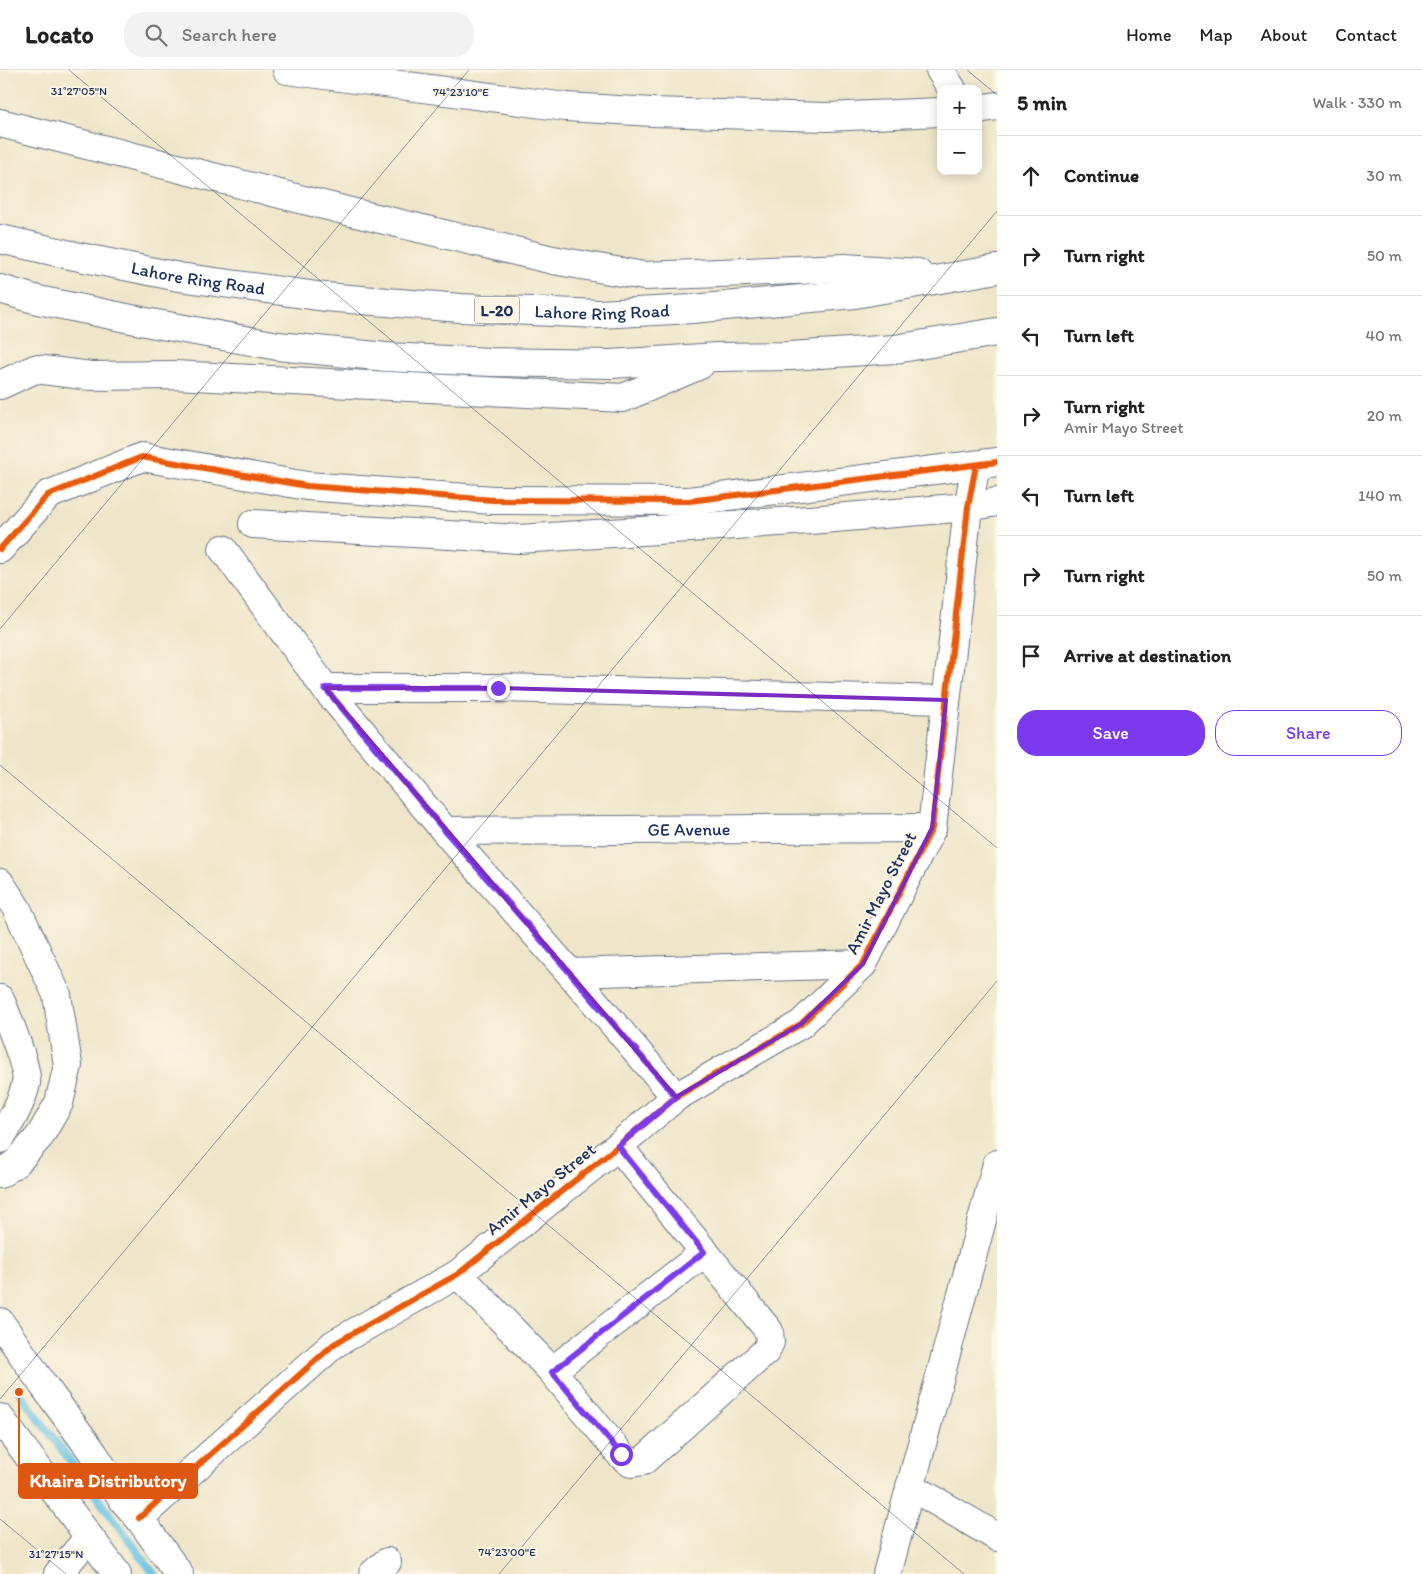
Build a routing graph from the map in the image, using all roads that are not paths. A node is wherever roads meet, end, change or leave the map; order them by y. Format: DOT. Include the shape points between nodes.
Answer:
graph roads {
  1 [pos="287,70"];
  2 [pos="940,70"];
  3 [pos="949,85"];
  4 [pos="997,106"];
  5 [pos="982,108"];
  6 [pos="937,112"];
  7 [pos="0,123"];
  8 [pos="0,239"];
  9 [pos="997,269"];
  10 [pos="960,276"];
  11 [pos="0,289"];
  12 [pos="993,333"];
  13 [pos="717,357"];
  14 [pos="0,385"];
  15 [pos="987,463"];
  16 [pos="997,502"];
  17 [pos="968,508"];
  18 [pos="254,524"];
  19 [pos="0,548"];
  20 [pos="223,549"];
  21 [pos="325,688"];
  22 [pos="946,700"];
  23 [pos="932,828"];
  24 [pos="445,831"];
  25 [pos="0,883"];
  26 [pos="863,964"];
  27 [pos="570,973"];
  28 [pos="0,999"];
  29 [pos="676,1097"];
  30 [pos="8,1115"];
  31 [pos="0,1139"];
  32 [pos="618,1146"];
  33 [pos="997,1164"];
  34 [pos="0,1174"];
  35 [pos="704,1252"];
  36 [pos="458,1274"];
  37 [pos="0,1322"];
  38 [pos="552,1372"];
  39 [pos="0,1418"];
  40 [pos="910,1486"];
  41 [pos="132,1509"];
  42 [pos="89,1537"];
  43 [pos="997,1537"];
  44 [pos="63,1572"];
  45 [pos="117,1574"];
  46 [pos="179,1574"];
  47 [pos="887,1574"];
  1 -- 6 [label="main road" via="484,97 653,112 826,117"];
  2 -- 3 [label="main road"];
  4 -- 5 [label="main road"];
  7 -- 10 [label="main road" via="351,212 534,255 644,276 845,268"];
  8 -- 10 [label="main road, Lahore Ring Road / L-20" via="179,277 325,297 589,314 692,309 855,294"];
  9 -- 10 [label="main road, Lahore Ring Road / L-20"];
  11 -- 13 [label="main road" via="47,302 278,346 386,357 611,364"];
  12 -- 13 [label="main road" via="895,349"];
  13 -- 14 [label="main road" via="623,398 174,375 92,376 35,369"];
  15 -- 17 [label="main road, Amir Mayo Street"];
  15 -- 19 [label="main road" via="689,501 503,500 307,486 142,458 48,495"];
  16 -- 17 [label="main road"];
  17 -- 18 [label="main road" via="519,539"];
  17 -- 22 [label="main road, Amir Mayo Street"];
  20 -- 21 [label="main road"];
  21 -- 22 [label="main road" via="498,688"];
  21 -- 24 [label="main road"];
  22 -- 23 [label="main road, Amir Mayo Street"];
  23 -- 24 [label="main road, GE Avenue"];
  23 -- 26 [label="main road, Amir Mayo Street"];
  24 -- 27 [label="main road"];
  25 -- 34 [label="main road" via="57,995 68,1065 59,1103 40,1136 16,1163"];
  26 -- 27 [label="main road"];
  26 -- 29 [label="main road, Amir Mayo Street" via="801,1024"];
  27 -- 29 [label="main road"];
  28 -- 30 [label="main road" via="27,1081"];
  29 -- 32 [label="main road, Amir Mayo Street"];
  30 -- 31 [label="main road"];
  32 -- 35 [label="main road"];
  32 -- 36 [label="main road, Amir Mayo Street"];
  33 -- 40 [label="main road"];
  35 -- 38 [label="main road"];
  35 -- 38 [label="main road" via="769,1330 770,1342 766,1351 643,1461 631,1462 621,1454"];
  36 -- 38 [label="main road"];
  36 -- 41 [label="main road, Amir Mayo Street" via="334,1344"];
  37 -- 41 [label="main road"];
  39 -- 42 [label="main road"];
  40 -- 43 [label="main road"];
  40 -- 47 [label="main road"];
  41 -- 46 [label="main road"];
  42 -- 44 [label="main road"];
  42 -- 45 [label="main road"];
}
